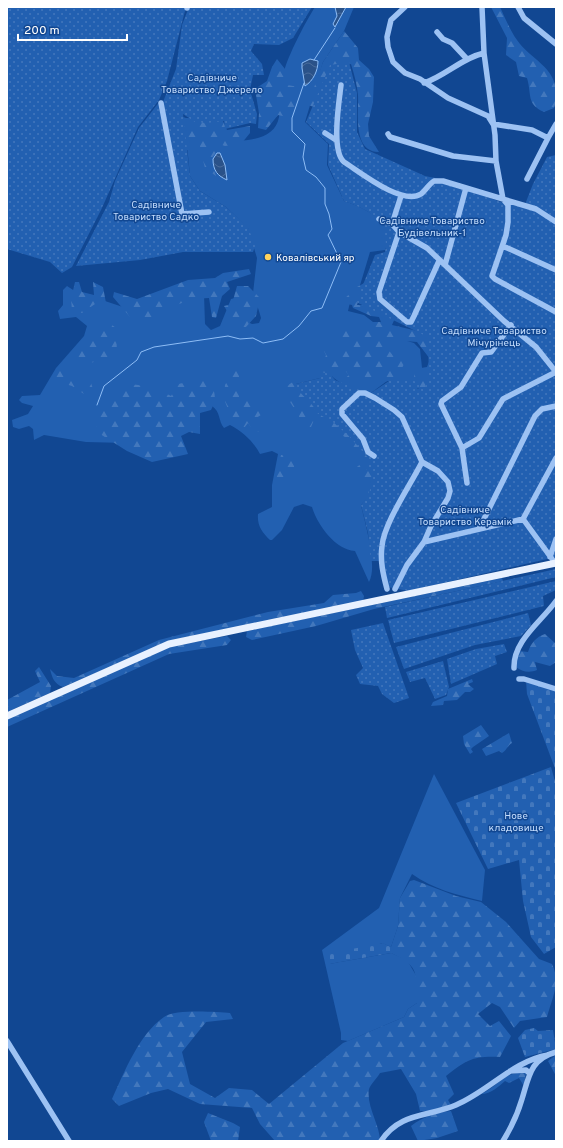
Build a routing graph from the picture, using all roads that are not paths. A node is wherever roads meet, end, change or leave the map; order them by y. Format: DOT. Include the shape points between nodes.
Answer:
graph roads {
  1 [pos="405,7"];
  2 [pos="482,7"];
  3 [pos="518,7"];
  4 [pos="437,32"];
  5 [pos="556,44"];
  6 [pos="484,53"];
  7 [pos="468,59"];
  8 [pos="424,83"];
  9 [pos="341,85"];
  10 [pos="161,102"];
  11 [pos="493,124"];
  12 [pos="556,124"];
  13 [pos="325,133"];
  14 [pos="388,134"];
  15 [pos="548,138"];
  16 [pos="336,140"];
  17 [pos="496,161"];
  18 [pos="527,179"];
  19 [pos="466,188"];
  20 [pos="400,196"];
  21 [pos="503,199"];
  22 [pos="209,212"];
  23 [pos="379,219"];
  24 [pos="556,222"];
  25 [pos="392,224"];
  26 [pos="400,232"];
  27 [pos="503,246"];
  28 [pos="439,261"];
  29 [pos="445,265"];
  30 [pos="556,270"];
  31 [pos="556,312"];
  32 [pos="511,325"];
  33 [pos="556,372"];
  34 [pos="556,406"];
  35 [pos="462,448"];
  36 [pos="374,456"];
  37 [pos="556,458"];
  38 [pos="422,462"];
  39 [pos="467,483"];
  40 [pos="523,519"];
  41 [pos="479,529"];
  42 [pos="556,539"];
  43 [pos="424,542"];
  44 [pos="550,556"];
  45 [pos="556,563"];
  46 [pos="395,588"];
  47 [pos="387,589"];
  48 [pos="556,601"];
  49 [pos="514,668"];
  50 [pos="519,679"];
  51 [pos="556,689"];
  52 [pos="7,716"];
  53 [pos="7,1041"];
  54 [pos="556,1052"];
  55 [pos="548,1055"];
  56 [pos="525,1062"];
  57 [pos="510,1071"];
  58 [pos="527,1072"];
  59 [pos="69,1141"];
  60 [pos="381,1141"];
  61 [pos="504,1141"];
  1 -- 8 [label="street" via="391,20 387,37 388,47 393,62 405,73 415,76"];
  2 -- 6 [label="street"];
  3 -- 5 [label="street" via="524,18"];
  4 -- 7 [label="street"];
  6 -- 7 [label="street"];
  6 -- 11 [label="street"];
  7 -- 8 [label="street"];
  8 -- 11 [label="street" via="448,98 488,116"];
  9 -- 16 [label="street"];
  10 -- 22 [label="street" via="182,214"];
  11 -- 15 [label="street" via="532,130"];
  11 -- 17 [label="street"];
  12 -- 15 [label="street"];
  13 -- 16 [label="street"];
  14 -- 17 [label="street" via="390,138 453,156"];
  15 -- 18 [label="street"];
  16 -- 20 [label="street" via="340,158"];
  17 -- 21 [label="street"];
  19 -- 20 [label="street" via="443,180 434,180 421,194"];
  19 -- 21 [label="street"];
  19 -- 29 [label="street"];
  20 -- 25 [label="street"];
  21 -- 24 [label="street" via="536,209"];
  21 -- 27 [label="street" via="508,205 508,222"];
  23 -- 25 [label="street"];
  25 -- 26 [label="street"];
  26 -- 28 [label="street" via="427,248"];
  26 -- 28 [label="street" via="379,292 380,299 407,322 411,322"];
  27 -- 30 [label="street"];
  27 -- 31 [label="street" via="492,276"];
  28 -- 29 [label="street"];
  29 -- 32 [label="street"];
  32 -- 33 [label="street" via="536,347"];
  32 -- 35 [label="street" via="491,352 482,353 461,387 442,401 441,404"];
  33 -- 35 [label="street" via="504,399 480,438"];
  34 -- 41 [label="street" via="542,409 535,416"];
  35 -- 39 [label="street"];
  36 -- 38 [label="street" via="368,452 363,439 342,414 342,409 359,393 375,398 402,417"];
  37 -- 40 [label="street"];
  38 -- 43 [label="street" via="438,471 448,482 450,491"];
  38 -- 47 [label="street" via="385,531 381,562"];
  40 -- 41 [label="street"];
  40 -- 44 [label="street"];
  41 -- 43 [label="street"];
  42 -- 44 [label="street"];
  43 -- 46 [label="street" via="407,565"];
  44 -- 45 [label="street"];
  45 -- 52 [label="main road" via="169,644"];
  48 -- 49 [label="street" via="523,639 513,659"];
  50 -- 51 [label="street"];
  53 -- 59 [label="street"];
  54 -- 55 [label="street"];
  55 -- 56 [label="street" via="530,1058"];
  55 -- 58 [label="street"];
  56 -- 57 [label="street"];
  56 -- 58 [label="street"];
  57 -- 58 [label="street"];
  57 -- 60 [label="street" via="459,1104 398,1122"];
  58 -- 61 [label="street" via="522,1099"];
}
